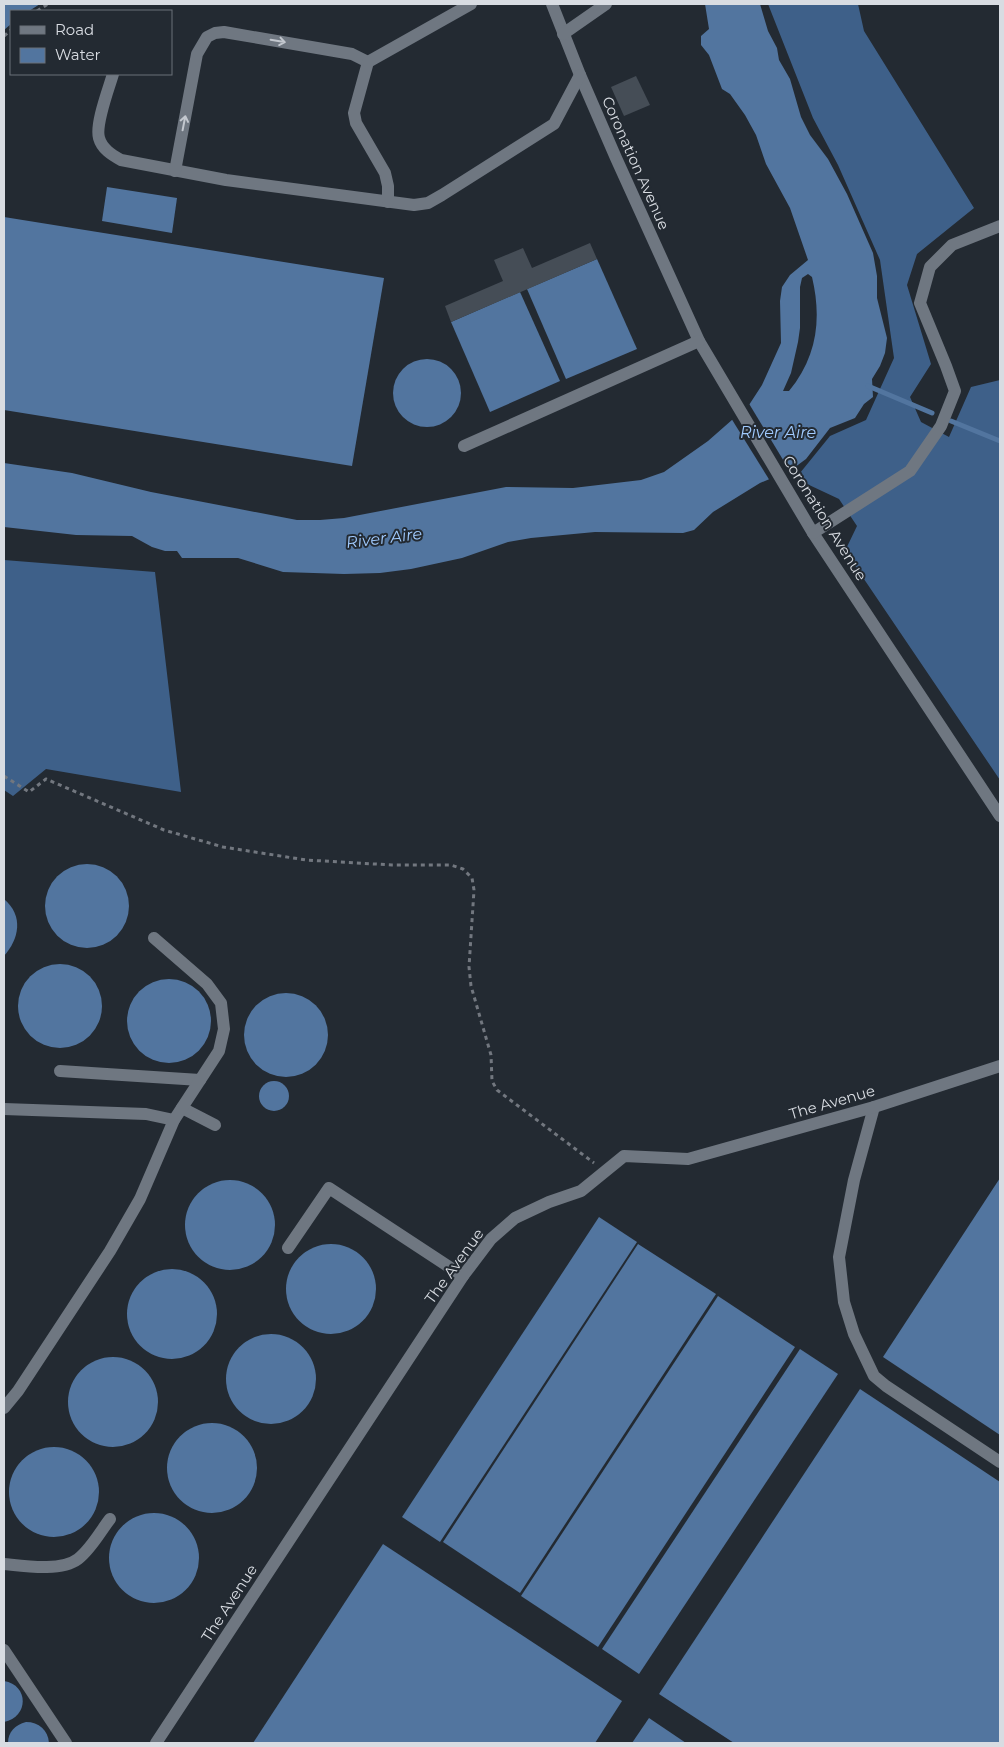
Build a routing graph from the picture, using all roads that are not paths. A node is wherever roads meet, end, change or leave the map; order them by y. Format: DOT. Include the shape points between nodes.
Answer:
graph roads {
  1 [pos="471,4"];
  2 [pos="552,4"];
  3 [pos="606,4"];
  4 [pos="563,34"];
  5 [pos="368,62"];
  6 [pos="113,75"];
  7 [pos="580,75"];
  8 [pos="175,171"];
  9 [pos="388,202"];
  10 [pos="1000,226"];
  11 [pos="699,341"];
  12 [pos="464,446"];
  13 [pos="813,533"];
  14 [pos="1000,816"];
  15 [pos="154,938"];
  16 [pos="1000,1066"];
  17 [pos="60,1070"];
  18 [pos="200,1080"];
  19 [pos="874,1107"];
  20 [pos="182,1108"];
  21 [pos="4,1109"];
  22 [pos="174,1120"];
  23 [pos="215,1125"];
  24 [pos="288,1248"];
  25 [pos="463,1276"];
  26 [pos="4,1408"];
  27 [pos="1000,1462"];
  28 [pos="110,1519"];
  29 [pos="4,1564"];
  30 [pos="4,1650"];
  31 [pos="66,1743"];
  32 [pos="156,1743"];
  1 -- 5 [label="street"];
  2 -- 4 [label="street, Coronation Avenue"];
  3 -- 4 [label="street"];
  4 -- 7 [label="street, Coronation Avenue"];
  8 -- 5 [label="street, one-way" via="197,54 207,37 215,33 244,35 352,54"];
  5 -- 9 [label="street" via="354,113 356,123 385,173"];
  6 -- 8 [label="street" via="101,116 99,137 104,147 121,160"];
  7 -- 9 [label="street" via="554,124 537,136 428,202 414,205"];
  7 -- 11 [label="street, Coronation Avenue"];
  8 -- 9 [label="street"];
  10 -- 13 [label="street" via="952,245 930,267 920,302 955,392 941,426 910,471"];
  11 -- 12 [label="street"];
  11 -- 13 [label="street, Coronation Avenue"];
  13 -- 14 [label="street, Coronation Avenue"];
  15 -- 18 [label="street" via="207,984 221,1003 224,1029 219,1051"];
  16 -- 19 [label="street, The Avenue"];
  17 -- 18 [label="street"];
  18 -- 20 [label="street"];
  19 -- 25 [label="street, The Avenue" via="688,1159 624,1156 581,1191 516,1218 491,1239"];
  19 -- 27 [label="street" via="854,1180 839,1257 844,1302 854,1334 874,1376"];
  20 -- 22 [label="street"];
  20 -- 23 [label="street"];
  21 -- 22 [label="street" via="146,1114"];
  22 -- 26 [label="street" via="140,1199 110,1251"];
  24 -- 25 [label="street" via="329,1188"];
  25 -- 32 [label="street, The Avenue"];
  28 -- 29 [label="street" via="76,1561 56,1567"];
  30 -- 31 [label="street"];
}
